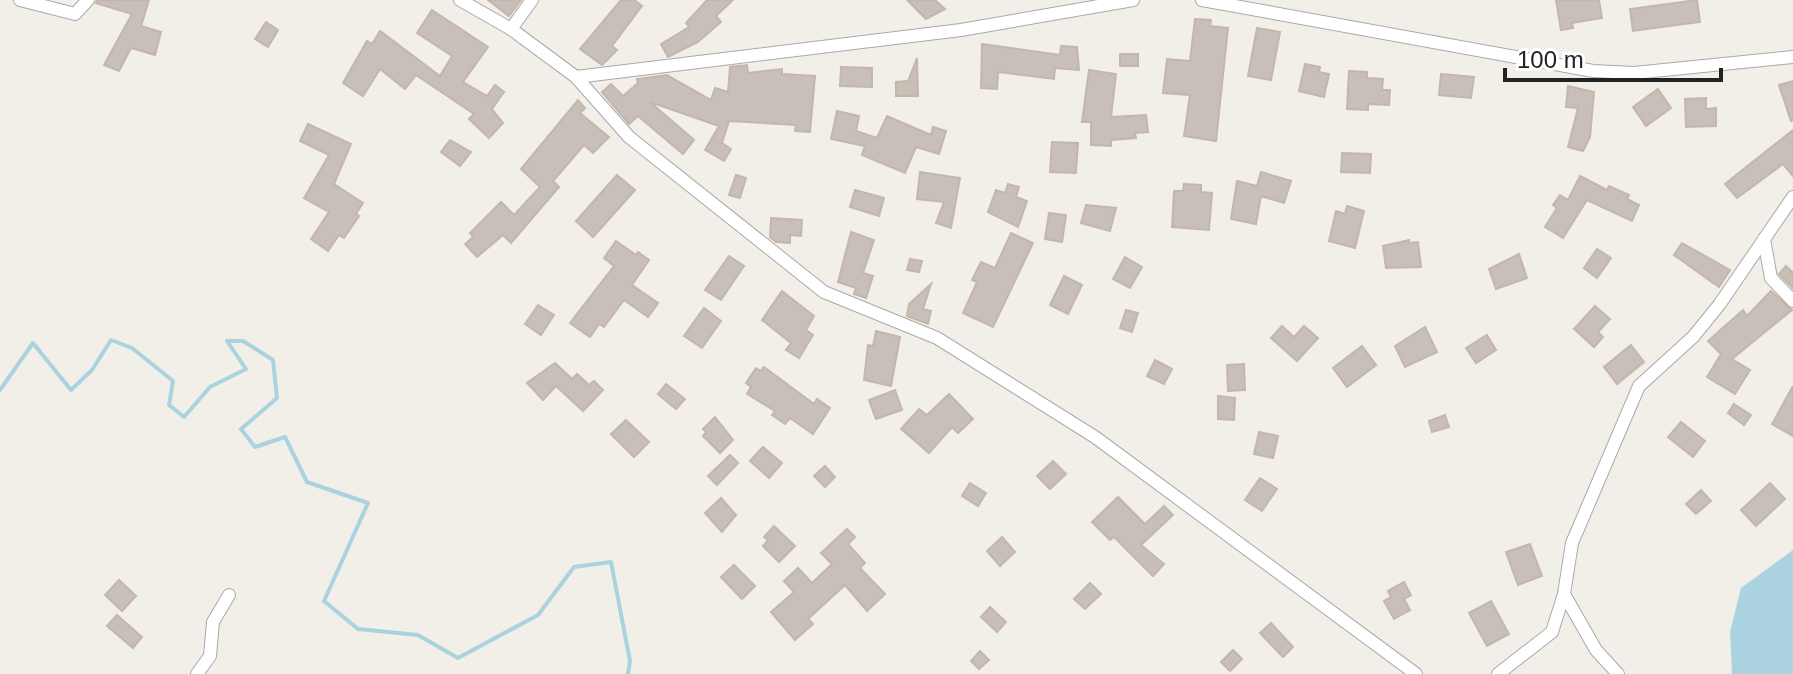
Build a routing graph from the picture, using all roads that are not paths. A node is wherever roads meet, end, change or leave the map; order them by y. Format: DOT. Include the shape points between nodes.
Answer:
graph roads {
  1 [pos="20,0"];
  2 [pos="88,0"];
  3 [pos="460,0"];
  4 [pos="532,0"];
  5 [pos="1133,0"];
  6 [pos="1202,0"];
  7 [pos="1225,2"];
  8 [pos="511,29"];
  9 [pos="1793,57"];
  10 [pos="576,77"];
  11 [pos="1793,197"];
  12 [pos="1764,239"];
  13 [pos="1793,301"];
  14 [pos="1564,594"];
  15 [pos="229,595"];
  16 [pos="197,674"];
  17 [pos="1416,674"];
  18 [pos="1498,674"];
  19 [pos="1618,674"];
  1 -- 2 [label="street" via="75,14"];
  3 -- 8 [label="street"];
  4 -- 8 [label="street"];
  5 -- 10 [label="street" via="961,30"];
  6 -- 7 [label="street"];
  7 -- 9 [label="street" via="1593,71 1634,73"];
  8 -- 10 [label="street"];
  10 -- 17 [label="street" via="629,137 824,292 937,338 1095,437"];
  11 -- 12 [label="street"];
  12 -- 13 [label="street" via="1771,278"];
  12 -- 14 [label="street" via="1693,337 1639,386 1572,543"];
  14 -- 18 [label="street" via="1552,632"];
  14 -- 19 [label="street" via="1596,650"];
  15 -- 16 [label="street" via="213,622 210,656"];
}
